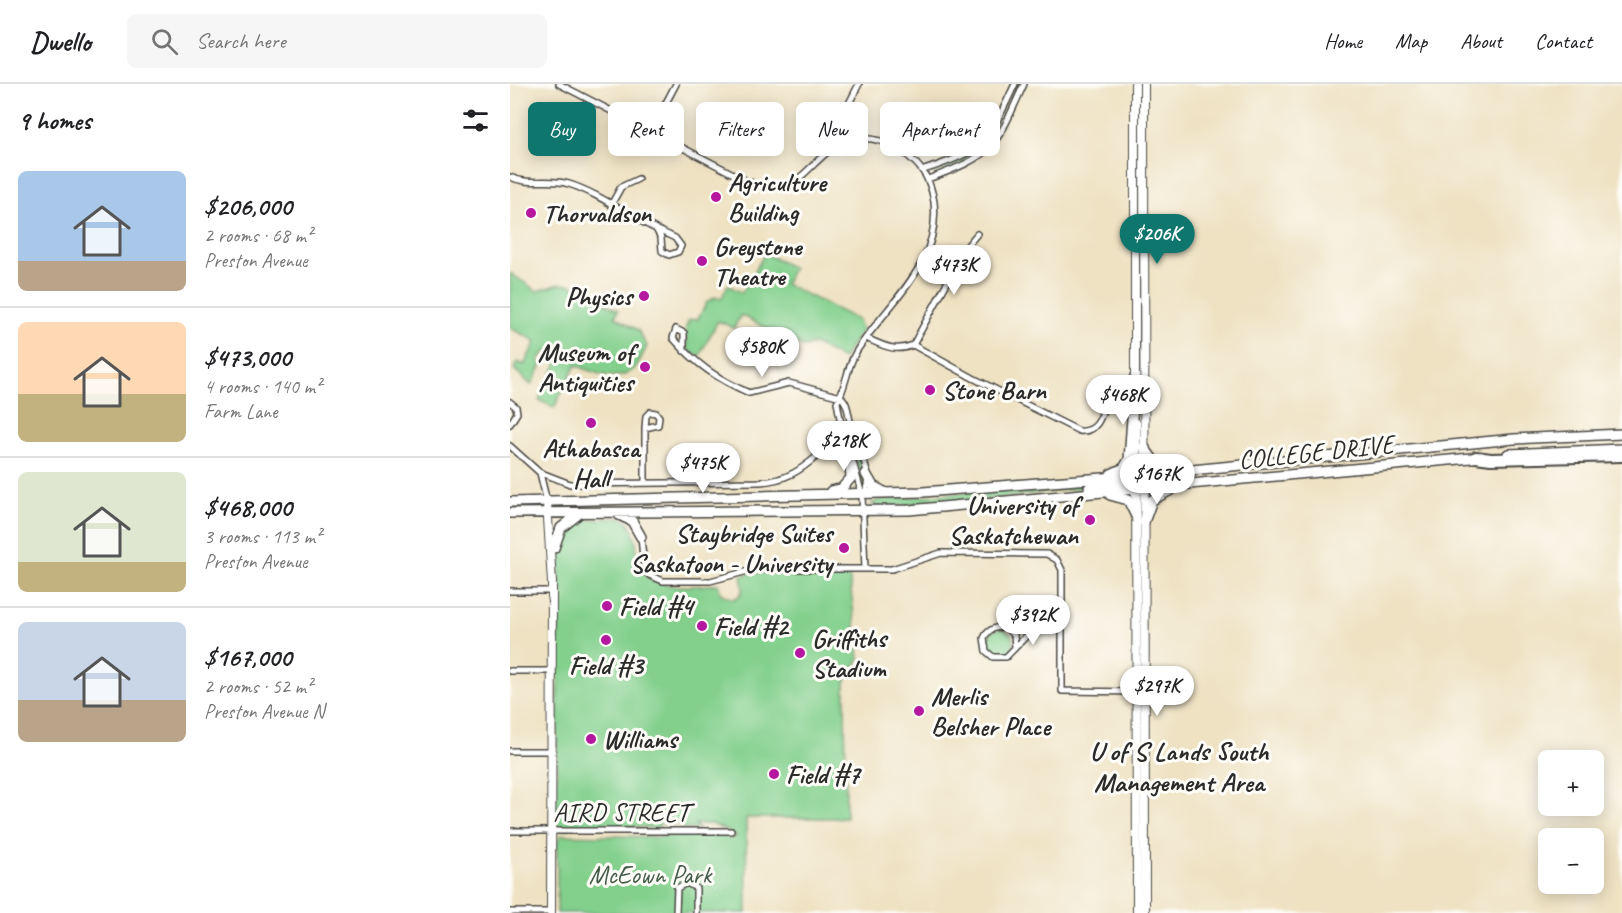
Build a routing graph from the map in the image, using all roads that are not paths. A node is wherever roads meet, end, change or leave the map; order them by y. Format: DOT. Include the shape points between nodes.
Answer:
graph roads {
  1 [pos="676,84"];
  2 [pos="859,84"];
  3 [pos="1015,84"];
  4 [pos="1024,84"];
  5 [pos="1135,84"];
  6 [pos="1144,84"];
  7 [pos="563,85"];
  8 [pos="666,102"];
  9 [pos="850,102"];
  10 [pos="608,109"];
  11 [pos="868,139"];
  12 [pos="684,148"];
  13 [pos="827,156"];
  14 [pos="924,170"];
  15 [pos="510,177"];
  16 [pos="638,179"];
  17 [pos="928,179"];
  18 [pos="611,205"];
  19 [pos="656,230"];
  20 [pos="977,234"];
  21 [pos="668,235"];
  22 [pos="661,241"];
  23 [pos="866,338"];
  24 [pos="913,345"];
  25 [pos="684,351"];
  26 [pos="1135,376"];
  27 [pos="842,397"];
  28 [pos="1107,398"];
  29 [pos="510,402"];
  30 [pos="510,424"];
  31 [pos="645,428"];
  32 [pos="854,433"];
  33 [pos="1622,434"];
  34 [pos="843,437"];
  35 [pos="510,446"];
  36 [pos="1144,447"];
  37 [pos="1622,449"];
  38 [pos="849,452"];
  39 [pos="1622,456"];
  40 [pos="1476,457"];
  41 [pos="1225,467"];
  42 [pos="1185,470"];
  43 [pos="539,472"];
  44 [pos="866,474"];
  45 [pos="1095,479"];
  46 [pos="645,482"];
  47 [pos="1140,482"];
  48 [pos="1185,486"];
  49 [pos="1102,493"];
  50 [pos="889,494"];
  51 [pos="862,495"];
  52 [pos="802,496"];
  53 [pos="510,502"];
  54 [pos="549,502"];
  55 [pos="954,507"];
  56 [pos="863,511"];
  57 [pos="582,512"];
  58 [pos="614,512"];
  59 [pos="656,512"];
  60 [pos="510,513"];
  61 [pos="550,513"];
  62 [pos="1136,516"];
  63 [pos="1144,522"];
  64 [pos="641,537"];
  65 [pos="554,548"];
  66 [pos="865,569"];
  67 [pos="552,587"];
  68 [pos="510,591"];
  69 [pos="1004,627"];
  70 [pos="1035,627"];
  71 [pos="1061,627"];
  72 [pos="1014,650"];
  73 [pos="510,671"];
  74 [pos="552,671"];
  75 [pos="1135,692"];
  76 [pos="1144,692"];
  77 [pos="510,751"];
  78 [pos="552,751"];
  79 [pos="510,831"];
  80 [pos="551,831"];
  81 [pos="731,831"];
  82 [pos="510,912"];
  83 [pos="551,912"];
  84 [pos="676,913"];
  85 [pos="696,913"];
  86 [pos="1137,913"];
  87 [pos="1145,913"];
  1 -- 8 [label="street"];
  2 -- 9 [label="street"];
  3 -- 14 [label="street" via="982,144 964,156"];
  4 -- 17 [label="street" via="1002,132 987,152 971,163"];
  5 -- 26 [label="main road"];
  6 -- 36 [label="main road"];
  7 -- 10 [label="street"];
  11 -- 14 [label="street" via="905,154"];
  12 -- 13 [label="street" via="747,181 771,188 796,182"];
  14 -- 17 [label="street"];
  15 -- 18 [label="street" via="522,182 566,183"];
  16 -- 18 [label="street" via="621,187"];
  17 -- 23 [label="street" via="934,214 933,235 926,255 911,281"];
  18 -- 19 [label="street"];
  19 -- 21 [label="street"];
  19 -- 22 [label="street"];
  20 -- 24 [label="street"];
  21 -- 22 [label="street"];
  21 -- 22 [label="street" via="680,242 678,252 669,255 662,251"];
  23 -- 24 [label="street" via="888,348"];
  23 -- 27 [label="street" via="851,362"];
  24 -- 28 [label="street" via="1079,431 1090,430 1097,424"];
  25 -- 25 [label="street" via="685,337 682,330 675,330 673,338"];
  25 -- 27 [label="street" via="705,370 749,393 789,383"];
  26 -- 45 [label="main road" via="1128,463 1122,470"];
  26 -- 47 [label="main road"];
  27 -- 32 [label="street"];
  27 -- 34 [label="street" via="837,402"];
  29 -- 30 [label="street" via="517,413"];
  31 -- 46 [label="street"];
  32 -- 34 [label="street"];
  32 -- 44 [label="street"];
  33 -- 41 [label="main road, COLLEGE DRIVE" via="1514,439"];
  34 -- 38 [label="street"];
  34 -- 46 [label="street" via="829,444 801,470 776,480"];
  35 -- 43 [label="street"];
  36 -- 42 [label="main road" via="1154,461"];
  36 -- 47 [label="main road"];
  37 -- 40 [label="main road, COLLEGE DRIVE"];
  38 -- 51 [label="street"];
  38 -- 52 [label="main road" via="852,475 843,487"];
  39 -- 40 [label="highway"];
  40 -- 48 [label="main road, COLLEGE DRIVE"];
  41 -- 42 [label="main road, COLLEGE DRIVE"];
  41 -- 47 [label="main road"];
  42 -- 47 [label="main road, COLLEGE DRIVE"];
  43 -- 46 [label="street" via="556,481 582,486"];
  43 -- 54 [label="street"];
  44 -- 50 [label="main road" via="875,488"];
  44 -- 51 [label="street"];
  45 -- 47 [label="main road, COLLEGE DRIVE"];
  45 -- 50 [label="main road, COLLEGE DRIVE"];
  47 -- 48 [label="main road, COLLEGE DRIVE"];
  47 -- 49 [label="main road, COLLEGE DRIVE"];
  47 -- 55 [label="main road"];
  47 -- 62 [label="main road"];
  47 -- 63 [label="main road"];
  48 -- 63 [label="main road" via="1157,496"];
  49 -- 55 [label="main road, COLLEGE DRIVE"];
  49 -- 62 [label="main road" via="1128,500"];
  50 -- 51 [label="main road, COLLEGE DRIVE"];
  51 -- 52 [label="main road, COLLEGE DRIVE"];
  51 -- 56 [label="street"];
  52 -- 54 [label="main road, COLLEGE DRIVE"];
  53 -- 54 [label="main road, COLLEGE DRIVE"];
  54 -- 61 [label="main road"];
  55 -- 56 [label="main road, COLLEGE DRIVE"];
  56 -- 59 [label="main road, COLLEGE DRIVE"];
  56 -- 66 [label="street"];
  57 -- 58 [label="main road, COLLEGE DRIVE"];
  57 -- 61 [label="main road, COLLEGE DRIVE"];
  57 -- 65 [label="main road" via="564,524"];
  58 -- 59 [label="main road, COLLEGE DRIVE"];
  58 -- 64 [label="main road" via="632,521"];
  59 -- 64 [label="main road" via="645,520"];
  60 -- 61 [label="main road, COLLEGE DRIVE"];
  61 -- 65 [label="main road"];
  61 -- 67 [label="main road"];
  62 -- 75 [label="main road"];
  63 -- 76 [label="main road"];
  64 -- 66 [label="street" via="644,568 663,581 717,580 756,569"];
  65 -- 67 [label="main road"];
  66 -- 71 [label="street" via="896,568 940,553 1047,554 1057,560 1062,570"];
  67 -- 68 [label="street"];
  67 -- 74 [label="main road"];
  69 -- 70 [label="street"];
  69 -- 72 [label="street" via="1016,638"];
  69 -- 72 [label="street" via="987,633 985,649 996,658 1006,657"];
  70 -- 71 [label="street"];
  70 -- 72 [label="street"];
  71 -- 75 [label="street" via="1062,691"];
  73 -- 74 [label="street"];
  74 -- 78 [label="main road"];
  75 -- 76 [label="street"];
  75 -- 86 [label="main road"];
  76 -- 87 [label="main road"];
  77 -- 78 [label="street"];
  78 -- 80 [label="main road"];
  79 -- 80 [label="street, AIRD STREET"];
  80 -- 81 [label="street, AIRD STREET"];
  80 -- 83 [label="main road"];
  82 -- 83 [label="street"];
  84 -- 85 [label="street" via="676,888 687,883 696,888"];
}
